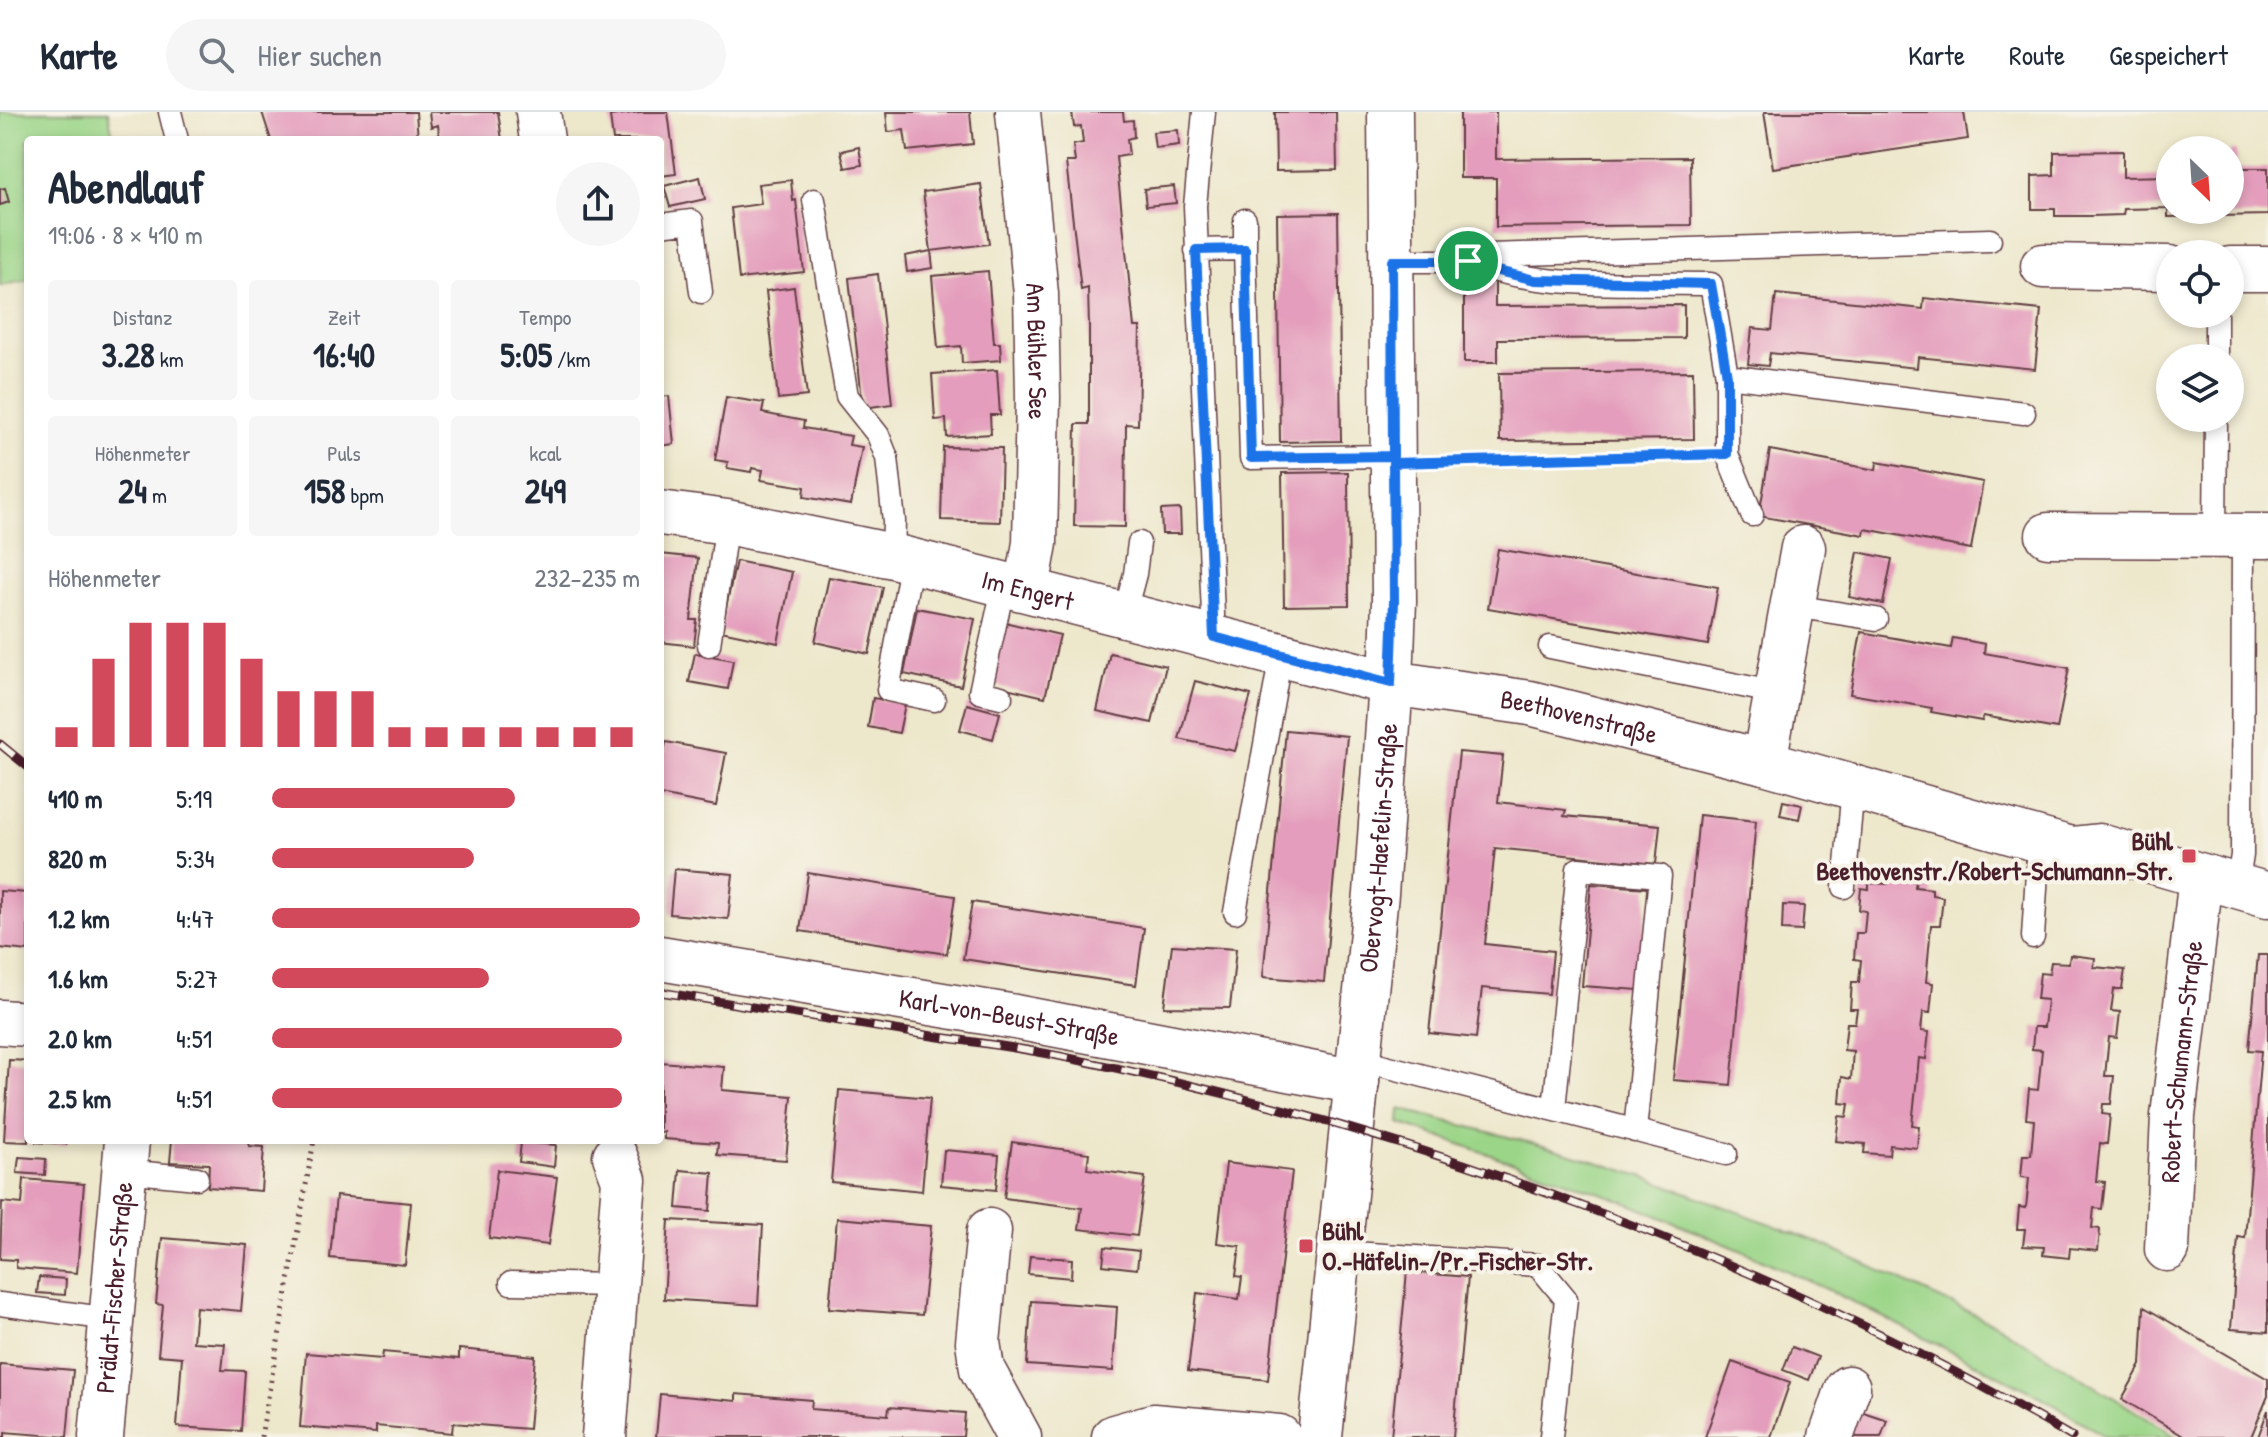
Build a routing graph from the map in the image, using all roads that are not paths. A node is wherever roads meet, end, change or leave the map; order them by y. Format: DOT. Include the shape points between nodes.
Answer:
graph roads {
  1 [pos="170,112"];
  2 [pos="538,112"];
  3 [pos="1018,112"];
  4 [pos="1204,112"];
  5 [pos="1390,112"];
  6 [pos="176,136"];
  7 [pos="541,136"];
  8 [pos="814,200"];
  9 [pos="1245,220"];
  10 [pos="664,224"];
  11 [pos="1990,240"];
  12 [pos="1245,249"];
  13 [pos="1196,250"];
  14 [pos="1392,261"];
  15 [pos="1468,261"];
  16 [pos="2043,266"];
  17 [pos="2156,268"];
  18 [pos="2244,269"];
  19 [pos="2268,269"];
  20 [pos="701,292"];
  21 [pos="1727,376"];
  22 [pos="2024,413"];
  23 [pos="2219,432"];
  24 [pos="1393,460"];
  25 [pos="664,514"];
  26 [pos="1752,515"];
  27 [pos="727,522"];
  28 [pos="2048,535"];
  29 [pos="2242,535"];
  30 [pos="1139,543"];
  31 [pos="1803,548"];
  32 [pos="902,558"];
  33 [pos="1015,586"];
  34 [pos="1793,606"];
  35 [pos="1124,615"];
  36 [pos="1876,619"];
  37 [pos="1214,637"];
  38 [pos="709,645"];
  39 [pos="1550,647"];
  40 [pos="1281,655"];
  41 [pos="1391,683"];
  42 [pos="1777,693"];
  43 [pos="1001,697"];
  44 [pos="934,700"];
  45 [pos="1764,762"];
  46 [pos="1853,787"];
  47 [pos="2039,840"];
  48 [pos="2235,886"];
  49 [pos="1844,887"];
  50 [pos="1235,912"];
  51 [pos="2033,937"];
  52 [pos="664,959"];
  53 [pos="0,1022"];
  54 [pos="24,1024"];
  55 [pos="1357,1070"];
  56 [pos="1554,1109"];
  57 [pos="1635,1131"];
  58 [pos="1726,1154"];
  59 [pos="126,1156"];
  60 [pos="615,1156"];
  61 [pos="197,1178"];
  62 [pos="989,1231"];
  63 [pos="2167,1249"];
  64 [pos="1338,1252"];
  65 [pos="511,1283"];
  66 [pos="614,1285"];
  67 [pos="0,1304"];
  68 [pos="110,1319"];
  69 [pos="1848,1388"];
  70 [pos="101,1437"];
  71 [pos="604,1437"];
  72 [pos="1019,1437"];
  73 [pos="1114,1437"];
  74 [pos="1279,1437"];
  75 [pos="1320,1437"];
  76 [pos="1551,1437"];
  77 [pos="1831,1437"];
  1 -- 6 [label="lane"];
  2 -- 7 [label="street"];
  3 -- 33 [label="street, Am Bühler See" via="1037,323 1035,543"];
  4 -- 13 [label="lane"];
  5 -- 14 [label="street, Obervogt-Haefelin-Straße"];
  8 -- 32 [label="lane" via="847,396 878,435 887,458"];
  9 -- 12 [label="lane"];
  10 -- 20 [label="lane" via="692,221"];
  11 -- 15 [label="lane" via="1489,255"];
  12 -- 13 [label="lane"];
  12 -- 24 [label="lane" via="1251,458"];
  13 -- 37 [label="lane"];
  14 -- 15 [label="lane"];
  14 -- 24 [label="street, Obervogt-Haefelin-Straße"];
  15 -- 21 [label="lane" via="1535,280 1711,284"];
  16 -- 17 [label="street"];
  18 -- 19 [label="street"];
  21 -- 22 [label="lane"];
  21 -- 26 [label="lane" via="1727,454"];
  23 -- 29 [label="lane"];
  24 -- 41 [label="street, Obervogt-Haefelin-Straße"];
  25 -- 27 [label="street, Im Engert"];
  27 -- 32 [label="street, Im Engert"];
  27 -- 38 [label="lane"];
  28 -- 29 [label="street"];
  29 -- 48 [label="lane" via="2242,855"];
  30 -- 35 [label="lane"];
  31 -- 34 [label="street"];
  32 -- 33 [label="street, Im Engert"];
  32 -- 44 [label="lane" via="888,690"];
  33 -- 35 [label="street, Im Engert"];
  33 -- 43 [label="lane" via="980,692"];
  34 -- 36 [label="lane"];
  34 -- 42 [label="street"];
  35 -- 37 [label="street, Im Engert"];
  37 -- 40 [label="street, Im Engert"];
  39 -- 42 [label="lane"];
  40 -- 41 [label="street, Im Engert"];
  40 -- 50 [label="lane"];
  41 -- 45 [label="street, Beethovenstraße" via="1530,703"];
  41 -- 55 [label="street, Obervogt-Haefelin-Straße"];
  42 -- 45 [label="street"];
  45 -- 46 [label="street, Beethovenstraße"];
  46 -- 47 [label="street, Beethovenstraße"];
  46 -- 49 [label="lane"];
  47 -- 48 [label="street, Beethovenstraße" via="2071,849 2099,846"];
  47 -- 51 [label="lane"];
  48 -- 63 [label="street, Robert-Schumann-Straße" via="2173,1116"];
  52 -- 55 [label="street, Karl-von-Beust-Straße"];
  53 -- 54 [label="street"];
  55 -- 56 [label="lane"];
  55 -- 64 [label="street, Obervogt-Haefelin-Straße"];
  56 -- 57 [label="lane"];
  56 -- 57 [label="lane" via="1578,869 1660,876"];
  57 -- 58 [label="lane"];
  59 -- 61 [label="lane"];
  59 -- 68 [label="street, Prälat-Fischer-Straße"];
  60 -- 66 [label="street" via="624,1180"];
  62 -- 72 [label="street" via="978,1342 982,1369"];
  64 -- 75 [label="street, Obervogt-Haefelin-Straße"];
  64 -- 76 [label="lane" via="1538,1265 1566,1299"];
  65 -- 66 [label="lane"];
  66 -- 71 [label="street"];
  67 -- 68 [label="lane"];
  68 -- 70 [label="street, Prälat-Fischer-Straße"];
  69 -- 77 [label="street"];
  73 -- 74 [label="street" via="1153,1426"];
}
